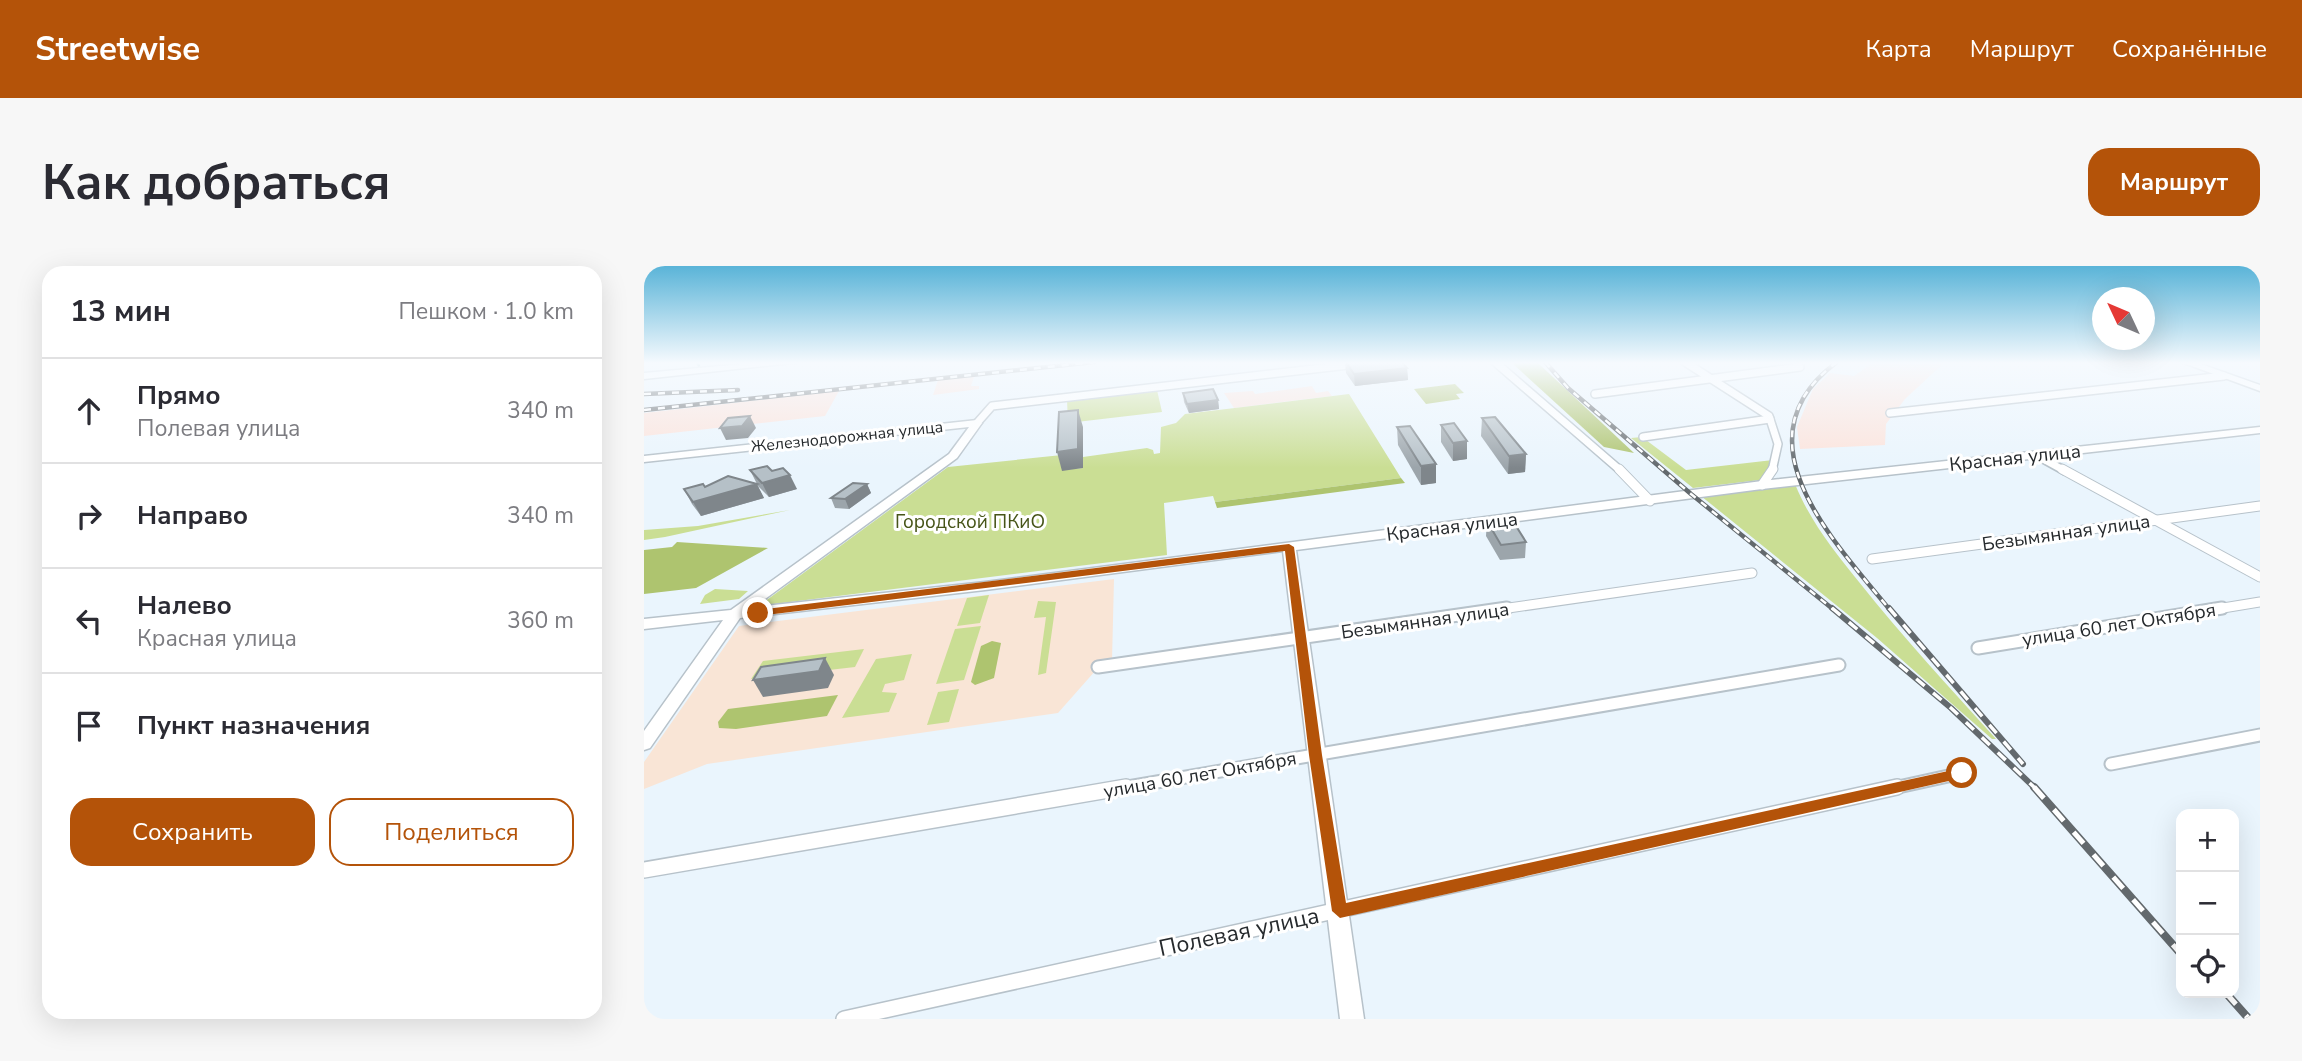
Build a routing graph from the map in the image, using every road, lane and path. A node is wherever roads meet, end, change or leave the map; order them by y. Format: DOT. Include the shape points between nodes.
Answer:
graph roads {
  1 [pos="1069,397"];
  2 [pos="1536,397"];
  3 [pos="1740,397"];
  4 [pos="2033,397"];
  5 [pos="1890,413"];
  6 [pos="1770,418"];
  7 [pos="977,423"];
  8 [pos="2260,430"];
  9 [pos="1643,437"];
  10 [pos="2036,456"];
  11 [pos="644,459"];
  12 [pos="1762,485"];
  13 [pos="1650,500"];
  14 [pos="2260,506"];
  15 [pos="2155,520"];
  16 [pos="1289,547"];
  17 [pos="1871,559"];
  18 [pos="1752,573"];
  19 [pos="2260,577"];
  20 [pos="2260,602"];
  21 [pos="735,614"];
  22 [pos="644,624"];
  23 [pos="1300,638"];
  24 [pos="1978,648"];
  25 [pos="1839,665"];
  26 [pos="1098,667"];
  27 [pos="2260,735"];
  28 [pos="644,744"];
  29 [pos="1315,755"];
  30 [pos="2111,764"];
  31 [pos="1962,773"];
  32 [pos="644,870"];
  33 [pos="1340,911"];
  34 [pos="844,1019"];
  35 [pos="1352,1019"];
  1 -- 7 [label="street, Железнодорожная улица" via="992,406"];
  2 -- 13 [label="street"];
  3 -- 6 [label="street"];
  4 -- 5 [label="street"];
  6 -- 9 [label="street"];
  6 -- 12 [label="street" via="1780,453"];
  7 -- 11 [label="street, Железнодорожная улица"];
  7 -- 21 [label="street" via="953,456"];
  8 -- 10 [label="street, Красная улица"];
  10 -- 12 [label="street, Красная улица"];
  10 -- 15 [label="street"];
  12 -- 13 [label="street, Красная улица"];
  13 -- 16 [label="street, Красная улица"];
  14 -- 15 [label="street, Безымянная улица"];
  15 -- 17 [label="street, Безымянная улица"];
  15 -- 19 [label="street"];
  16 -- 21 [label="street, Красная улица"];
  16 -- 23 [label="street"];
  18 -- 23 [label="street, Безымянная улица"];
  20 -- 24 [label="street, улица 60 лет Октября"];
  21 -- 22 [label="street, Красная улица"];
  21 -- 28 [label="street"];
  23 -- 26 [label="street, Безымянная улица"];
  23 -- 29 [label="street"];
  25 -- 29 [label="street, улица 60 лет Октября"];
  27 -- 30 [label="street"];
  29 -- 32 [label="street, улица 60 лет Октября"];
  29 -- 33 [label="street"];
  31 -- 33 [label="street, Полевая улица"];
  33 -- 34 [label="street, Полевая улица"];
  33 -- 35 [label="street"];
}
